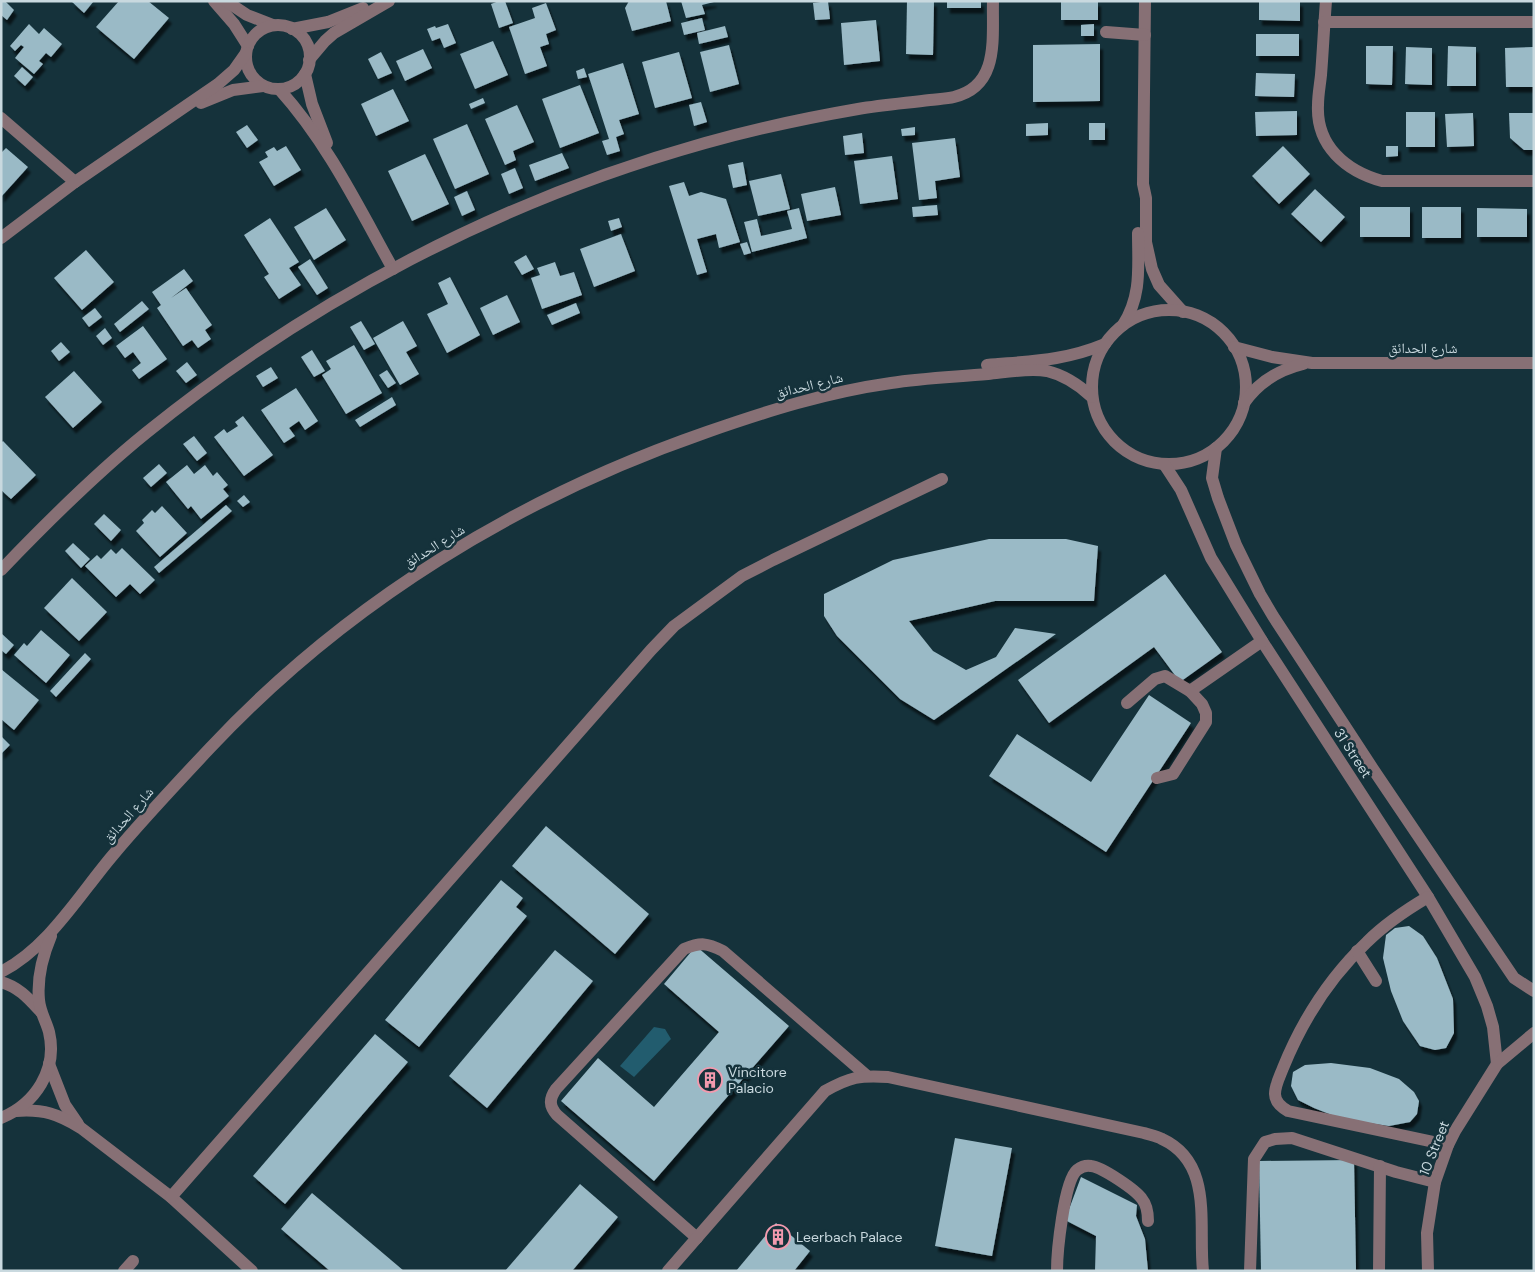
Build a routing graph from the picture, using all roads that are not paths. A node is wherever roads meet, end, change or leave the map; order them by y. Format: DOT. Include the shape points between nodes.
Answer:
graph roads {
  1 [pos="214,1"];
  2 [pos="226,1"];
  3 [pos="380,1"];
  4 [pos="389,1"];
  5 [pos="992,1"];
  6 [pos="1145,1"];
  7 [pos="1326,1"];
  8 [pos="1324,22"];
  9 [pos="1534,22"];
  10 [pos="273,26"];
  11 [pos="292,29"];
  12 [pos="1106,32"];
  13 [pos="1145,35"];
  14 [pos="247,50"];
  15 [pos="309,60"];
  16 [pos="305,74"];
  17 [pos="264,86"];
  18 [pos="279,89"];
  19 [pos="176,115"];
  20 [pos="1,118"];
  21 [pos="334,162"];
  22 [pos="1534,180"];
  23 [pos="75,182"];
  24 [pos="1143,184"];
  25 [pos="1,238"];
  26 [pos="393,268"];
  27 [pos="1183,312"];
  28 [pos="1122,326"];
  29 [pos="1105,344"];
  30 [pos="1234,347"];
  31 [pos="1312,363"];
  32 [pos="1534,363"];
  33 [pos="940,377"];
  34 [pos="1092,397"];
  35 [pos="1244,403"];
  36 [pos="1216,448"];
  37 [pos="1164,464"];
  38 [pos="942,479"];
  39 [pos="1,570"];
  40 [pos="1262,641"];
  41 [pos="1190,690"];
  42 [pos="1127,703"];
  43 [pos="1157,778"];
  44 [pos="1428,897"];
  45 [pos="56,925"];
  46 [pos="1357,951"];
  47 [pos="1,972"];
  48 [pos="1376,981"];
  49 [pos="1,982"];
  50 [pos="1534,991"];
  51 [pos="41,1012"];
  52 [pos="1534,1033"];
  53 [pos="49,1064"];
  54 [pos="1497,1064"];
  55 [pos="866,1075"];
  56 [pos="16,1111"];
  57 [pos="1,1118"];
  58 [pos="81,1128"];
  59 [pos="1448,1145"];
  60 [pos="1380,1166"];
  61 [pos="1435,1182"];
  62 [pos="172,1197"];
  63 [pos="1148,1221"];
  64 [pos="697,1238"];
  65 [pos="133,1261"];
  66 [pos="124,1271"];
  67 [pos="252,1271"];
  68 [pos="668,1271"];
  69 [pos="1057,1271"];
  70 [pos="1202,1271"];
  71 [pos="1250,1271"];
  72 [pos="1378,1271"];
  73 [pos="1428,1271"];
  1 -- 14 [label="street" via="230,19"];
  2 -- 10 [label="street"];
  3 -- 11 [label="street" via="328,22"];
  4 -- 15 [label="street" via="334,33"];
  5 -- 26 [label="street" via="990,64 982,80 969,91 953,98 858,109 782,124 632,165 510,212"];
  6 -- 13 [label="street"];
  7 -- 8 [label="street"];
  8 -- 9 [label="street"];
  8 -- 22 [label="street" via="1318,107 1320,124 1326,141 1349,168 1382,181"];
  10 -- 11 [label="street"];
  10 -- 14 [label="street" via="260,30"];
  11 -- 15 [label="street" via="304,39"];
  12 -- 13 [label="street"];
  13 -- 24 [label="street"];
  14 -- 17 [label="street" via="248,69"];
  14 -- 19 [label="street" via="226,77"];
  15 -- 16 [label="street"];
  16 -- 18 [label="street" via="294,84"];
  16 -- 21 [label="street" via="312,104"];
  17 -- 18 [label="street"];
  17 -- 19 [label="street" via="233,90"];
  18 -- 21 [label="street"];
  19 -- 23 [label="street"];
  20 -- 23 [label="street"];
  21 -- 26 [label="street"];
  23 -- 25 [label="street"];
  24 -- 27 [label="street" via="1146,242 1152,269 1159,286"];
  24 -- 28 [label="street" via="1138,194 1138,289"];
  26 -- 39 [label="street" via="268,344 146,433 94,478"];
  27 -- 28 [label="street" via="1152,312"];
  27 -- 30 [label="street" via="1210,322"];
  28 -- 29 [label="street"];
  29 -- 33 [label="street" via="1052,360 960,368"];
  29 -- 34 [label="street" via="1094,369"];
  30 -- 31 [label="street"];
  30 -- 35 [label="street" via="1245,374"];
  31 -- 32 [label="street, شارع الحدائق"];
  31 -- 35 [label="street" via="1274,375 1259,385"];
  33 -- 34 [label="street" via="1046,371 1072,381"];
  33 -- 45 [label="street, شارع الحدائق" via="814,398 675,443 546,499 449,553 334,633 266,692 161,800"];
  34 -- 37 [label="street" via="1096,412 1111,439 1135,456"];
  35 -- 36 [label="street" via="1239,419"];
  36 -- 37 [label="street" via="1198,458"];
  36 -- 50 [label="street, 31 Street" via="1212,478 1218,498 1236,546 1273,616 1500,959 1514,978"];
  37 -- 40 [label="street, 31 Street" via="1181,490 1212,558"];
  38 -- 62 [label="street" via="750,572 674,626"];
  40 -- 41 [label="street"];
  40 -- 44 [label="street, 31 Street"];
  41 -- 42 [label="street" via="1170,678 1159,677"];
  41 -- 43 [label="street" via="1202,704 1206,722 1173,774"];
  44 -- 46 [label="street" via="1384,926"];
  44 -- 54 [label="street, 31 Street" via="1475,977 1487,1006"];
  45 -- 47 [label="street, شارع الحدائق" via="32,952"];
  45 -- 51 [label="street" via="42,968"];
  46 -- 48 [label="street"];
  46 -- 59 [label="street" via="1308,1017 1276,1087 1276,1099 1288,1111"];
  49 -- 51 [label="street" via="27,996"];
  51 -- 53 [label="street" via="49,1032"];
  52 -- 54 [label="street, 10 Street"];
  53 -- 56 [label="street" via="38,1091"];
  53 -- 58 [label="street" via="65,1105"];
  54 -- 59 [label="street, 10 Street"];
  55 -- 64 [label="street" via="844,1080 825,1091"];
  55 -- 64 [label="street" via="723,951 711,944 697,944 684,949 556,1089 550,1102 556,1115"];
  55 -- 70 [label="street" via="917,1083 1163,1139 1180,1151 1200,1186"];
  56 -- 57 [label="street"];
  56 -- 58 [label="street" via="49,1112"];
  58 -- 62 [label="street"];
  59 -- 61 [label="street, 10 Street"];
  60 -- 61 [label="street"];
  60 -- 71 [label="street" via="1292,1138 1265,1142 1254,1159"];
  60 -- 72 [label="street"];
  61 -- 73 [label="street, 10 Street" via="1427,1233"];
  62 -- 67 [label="street"];
  63 -- 69 [label="street" via="1145,1202 1132,1188 1097,1167 1078,1169 1068,1185"];
  64 -- 68 [label="street"];
  65 -- 66 [label="street"];
}
